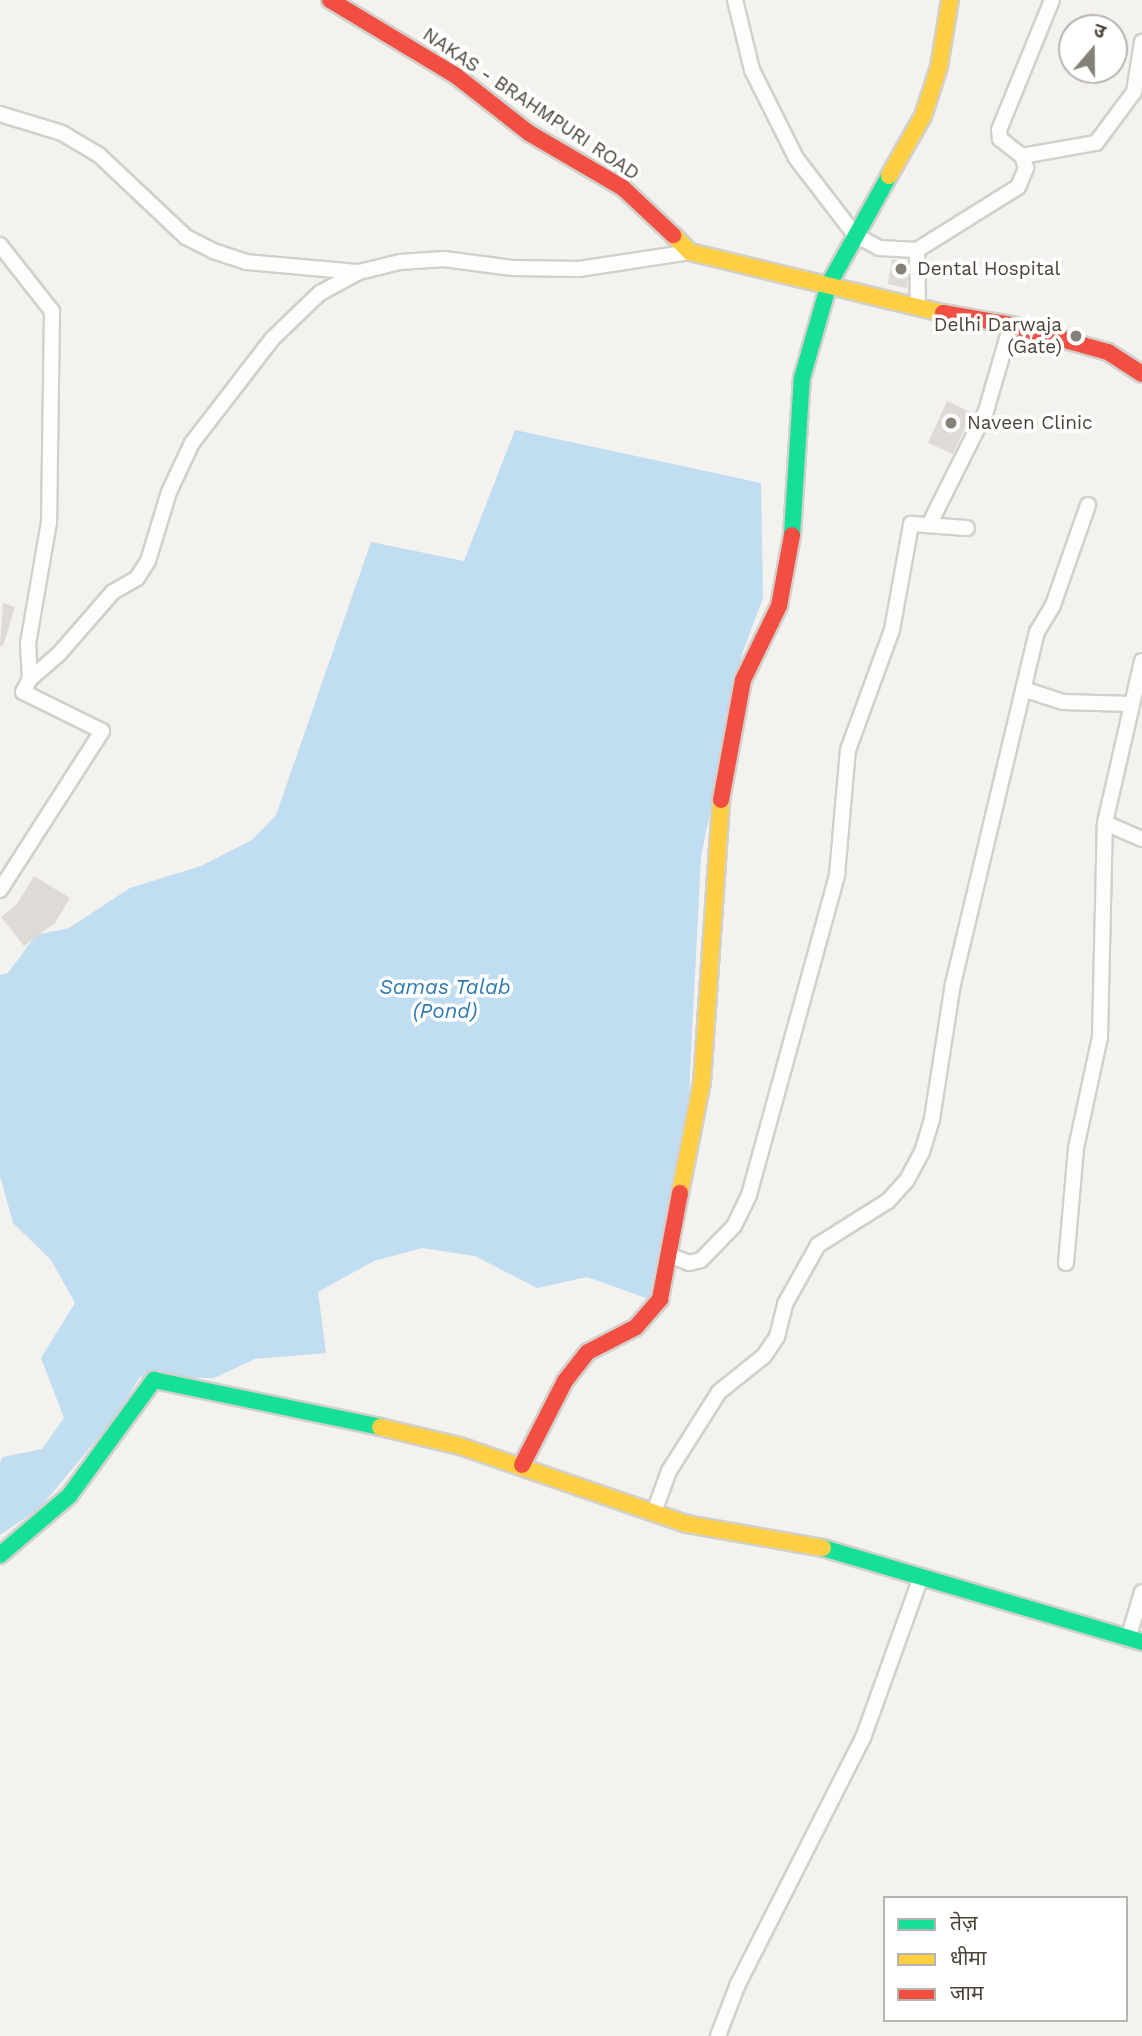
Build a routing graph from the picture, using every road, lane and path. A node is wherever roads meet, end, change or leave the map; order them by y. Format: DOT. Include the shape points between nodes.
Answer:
graph roads {
  1 [pos="330,0"];
  2 [pos="735,0"];
  3 [pos="950,0"];
  4 [pos="1052,0"];
  5 [pos="1142,41"];
  6 [pos="1139,93"];
  7 [pos="0,114"];
  8 [pos="1022,156"];
  9 [pos="855,235"];
  10 [pos="0,245"];
  11 [pos="916,250"];
  12 [pos="690,252"];
  13 [pos="359,272"];
  14 [pos="829,284"];
  15 [pos="918,308"];
  16 [pos="1011,326"];
  17 [pos="1137,370"];
  18 [pos="1088,505"];
  19 [pos="930,523"];
  20 [pos="967,528"];
  21 [pos="1142,661"];
  22 [pos="30,679"];
  23 [pos="1023,689"];
  24 [pos="1132,704"];
  25 [pos="1105,823"];
  26 [pos="1142,839"];
  27 [pos="0,890"];
  28 [pos="671,1256"];
  29 [pos="1066,1263"];
  30 [pos="522,1465"];
  31 [pos="654,1512"];
  32 [pos="0,1555"];
  33 [pos="921,1577"];
  34 [pos="1142,1592"];
  35 [pos="1135,1640"];
  36 [pos="718,2036"];
  1 -- 12 [label="street, NAKAS - BRAHMPURI ROAD" via="456,75 529,132 623,188"];
  2 -- 9 [label="street" via="752,71 770,111 796,158"];
  3 -- 9 [label="street" via="939,67 923,116"];
  4 -- 8 [label="street" via="999,130 1000,139"];
  5 -- 6 [label="street"];
  6 -- 8 [label="street" via="1096,143"];
  7 -- 13 [label="street" via="62,133 99,155 186,237 213,251 246,262"];
  8 -- 11 [label="street" via="1026,168 1018,187"];
  9 -- 11 [label="street" via="879,248"];
  9 -- 14 [label="street"];
  10 -- 22 [label="street" via="51,311 49,522 28,643"];
  11 -- 15 [label="street"];
  12 -- 13 [label="street" via="579,269 512,268 444,259"];
  12 -- 14 [label="street"];
  13 -- 22 [label="street" via="320,293 272,339 221,401 192,443 169,492 148,561 137,578 113,592"];
  14 -- 15 [label="street"];
  14 -- 28 [label="street" via="797,415 797,516 790,564 779,606 743,680 718,815 702,1082"];
  15 -- 16 [label="street"];
  16 -- 17 [label="street" via="1108,352"];
  16 -- 19 [label="street" via="986,411"];
  18 -- 23 [label="street" via="1054,605 1037,632"];
  19 -- 20 [label="street"];
  19 -- 28 [label="street" via="911,524 892,629 848,750 837,875 749,1195 734,1226 701,1261 689,1263"];
  21 -- 24 [label="street"];
  22 -- 27 [label="street" via="23,692 102,731"];
  23 -- 24 [label="street" via="1063,702"];
  23 -- 31 [label="street" via="953,984 932,1119 922,1152 907,1180 888,1201 818,1245 785,1304 777,1337 764,1356 719,1392 669,1471"];
  24 -- 25 [label="street"];
  25 -- 26 [label="street"];
  25 -- 29 [label="street" via="1100,1037 1076,1148"];
  28 -- 30 [label="street" via="660,1299 649,1317 588,1352 565,1381"];
  30 -- 31 [label="street"];
  30 -- 32 [label="street" via="327,1414 154,1381 69,1496"];
  31 -- 33 [label="street" via="687,1524 795,1540"];
  33 -- 35 [label="street"];
  33 -- 36 [label="street" via="863,1738 738,1984"];
  34 -- 35 [label="street"];
}
